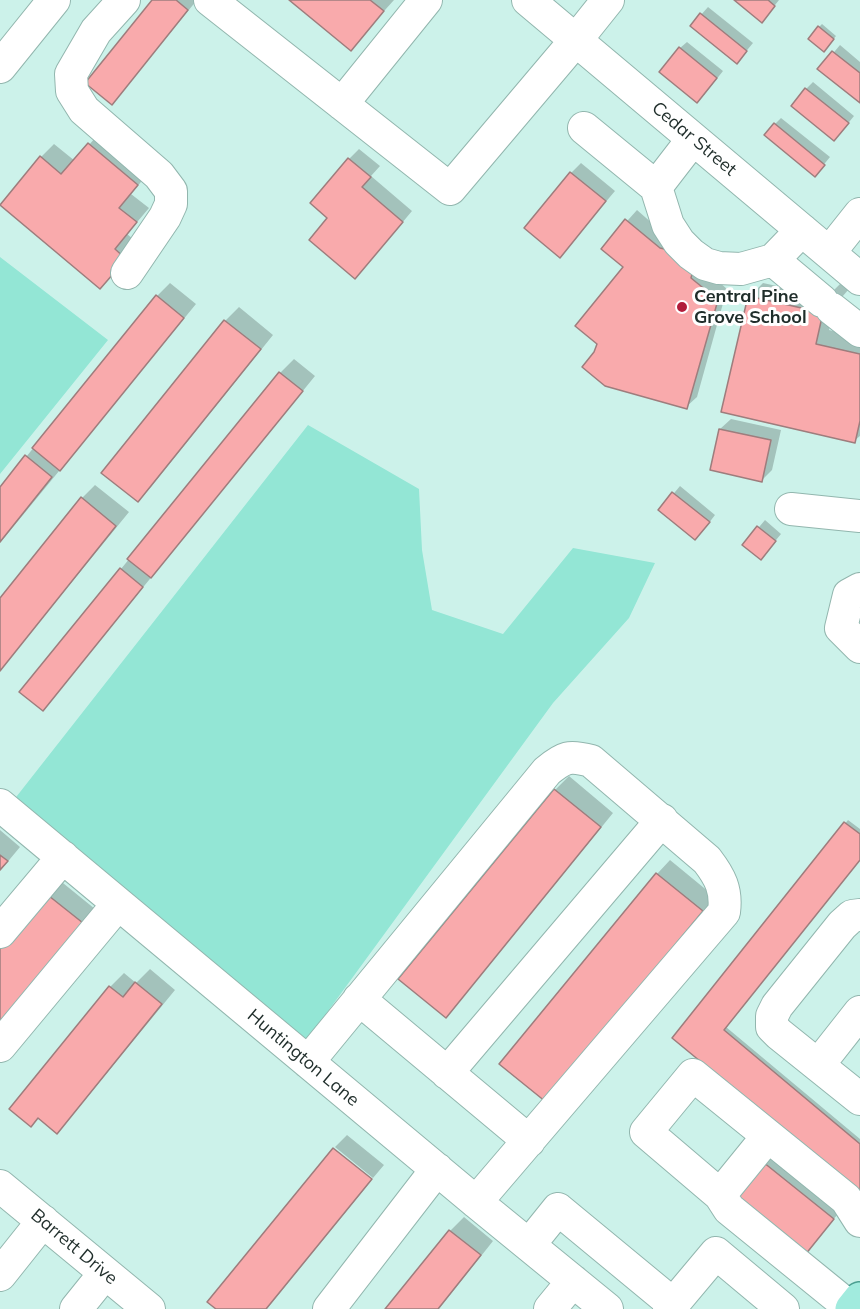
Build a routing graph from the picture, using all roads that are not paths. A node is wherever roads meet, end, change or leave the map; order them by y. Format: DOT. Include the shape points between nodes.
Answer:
graph roads {
  1 [pos="54,0"];
  2 [pos="124,0"];
  3 [pos="210,0"];
  4 [pos="426,0"];
  5 [pos="528,0"];
  6 [pos="608,0"];
  7 [pos="576,40"];
  8 [pos="0,67"];
  9 [pos="342,104"];
  10 [pos="584,128"];
  11 [pos="693,139"];
  12 [pos="656,187"];
  13 [pos="860,214"];
  14 [pos="802,230"];
  15 [pos="829,253"];
  16 [pos="773,260"];
  17 [pos="127,273"];
  18 [pos="860,279"];
  19 [pos="860,331"];
  20 [pos="791,509"];
  21 [pos="860,516"];
  22 [pos="860,589"];
  23 [pos="860,647"];
  24 [pos="0,805"];
  25 [pos="662,820"];
  26 [pos="63,857"];
  27 [pos="118,904"];
  28 [pos="860,915"];
  29 [pos="0,932"];
  30 [pos="359,999"];
  31 [pos="860,1012"];
  32 [pos="0,1046"];
  33 [pos="308,1062"];
  34 [pos="819,1064"];
  35 [pos="447,1073"];
  36 [pos="860,1099"];
  37 [pos="768,1136"];
  38 [pos="529,1141"];
  39 [pos="437,1169"];
  40 [pos="0,1186"];
  41 [pos="720,1195"];
  42 [pos="476,1202"];
  43 [pos="43,1221"];
  44 [pos="860,1221"];
  45 [pos="529,1245"];
  46 [pos="105,1273"];
  47 [pos="0,1275"];
  48 [pos="573,1281"];
  49 [pos="860,1299"];
  50 [pos="671,1307"];
  51 [pos="75,1309"];
  52 [pos="149,1309"];
  53 [pos="329,1309"];
  54 [pos="550,1309"];
  55 [pos="607,1309"];
  56 [pos="783,1309"];
  57 [pos="852,1309"];
  1 -- 8 [label="street"];
  2 -- 17 [label="street" via="96,31 71,74 72,91 84,110 159,175 171,191 165,217"];
  3 -- 9 [label="street"];
  4 -- 9 [label="street"];
  5 -- 7 [label="street, Cedar Street"];
  6 -- 7 [label="street"];
  7 -- 9 [label="street" via="450,189"];
  7 -- 11 [label="street, Cedar Street"];
  10 -- 12 [label="street"];
  11 -- 12 [label="street"];
  11 -- 14 [label="street, Cedar Street"];
  12 -- 16 [label="street" via="668,225 679,242 705,264 741,269"];
  13 -- 15 [label="street"];
  14 -- 15 [label="street, Cedar Street"];
  14 -- 16 [label="street"];
  15 -- 18 [label="street, Cedar Street"];
  16 -- 19 [label="street"];
  20 -- 21 [label="street"];
  22 -- 23 [label="street" via="849,595 842,628"];
  24 -- 26 [label="street, Huntington Lane"];
  25 -- 30 [label="street" via="591,761 574,756 561,759"];
  25 -- 35 [label="street"];
  25 -- 38 [label="street" via="718,874 724,889 724,912"];
  26 -- 27 [label="street, Huntington Lane"];
  26 -- 29 [label="street"];
  27 -- 32 [label="street"];
  27 -- 33 [label="street, Huntington Lane"];
  28 -- 34 [label="street" via="852,916 842,925 772,1016 772,1027"];
  30 -- 33 [label="street"];
  30 -- 35 [label="street"];
  31 -- 34 [label="street"];
  33 -- 39 [label="street, Huntington Lane"];
  34 -- 36 [label="street"];
  35 -- 38 [label="street"];
  37 -- 41 [label="street"];
  37 -- 41 [label="street" via="693,1075 646,1132"];
  37 -- 44 [label="street" via="846,1199"];
  38 -- 42 [label="street"];
  39 -- 42 [label="street, Huntington Lane"];
  39 -- 53 [label="street"];
  40 -- 43 [label="street, Barrett Drive"];
  41 -- 57 [label="street" via="729,1209"];
  42 -- 45 [label="street, Huntington Lane"];
  43 -- 46 [label="street, Barrett Drive"];
  43 -- 47 [label="street"];
  45 -- 48 [label="street, Huntington Lane"];
  45 -- 50 [label="street" via="558,1209"];
  46 -- 51 [label="street"];
  46 -- 52 [label="street, Barrett Drive"];
  48 -- 54 [label="street"];
  48 -- 55 [label="street, Huntington Lane"];
  49 -- 57 [label="main road"];
  50 -- 56 [label="street" via="716,1253"];
}
